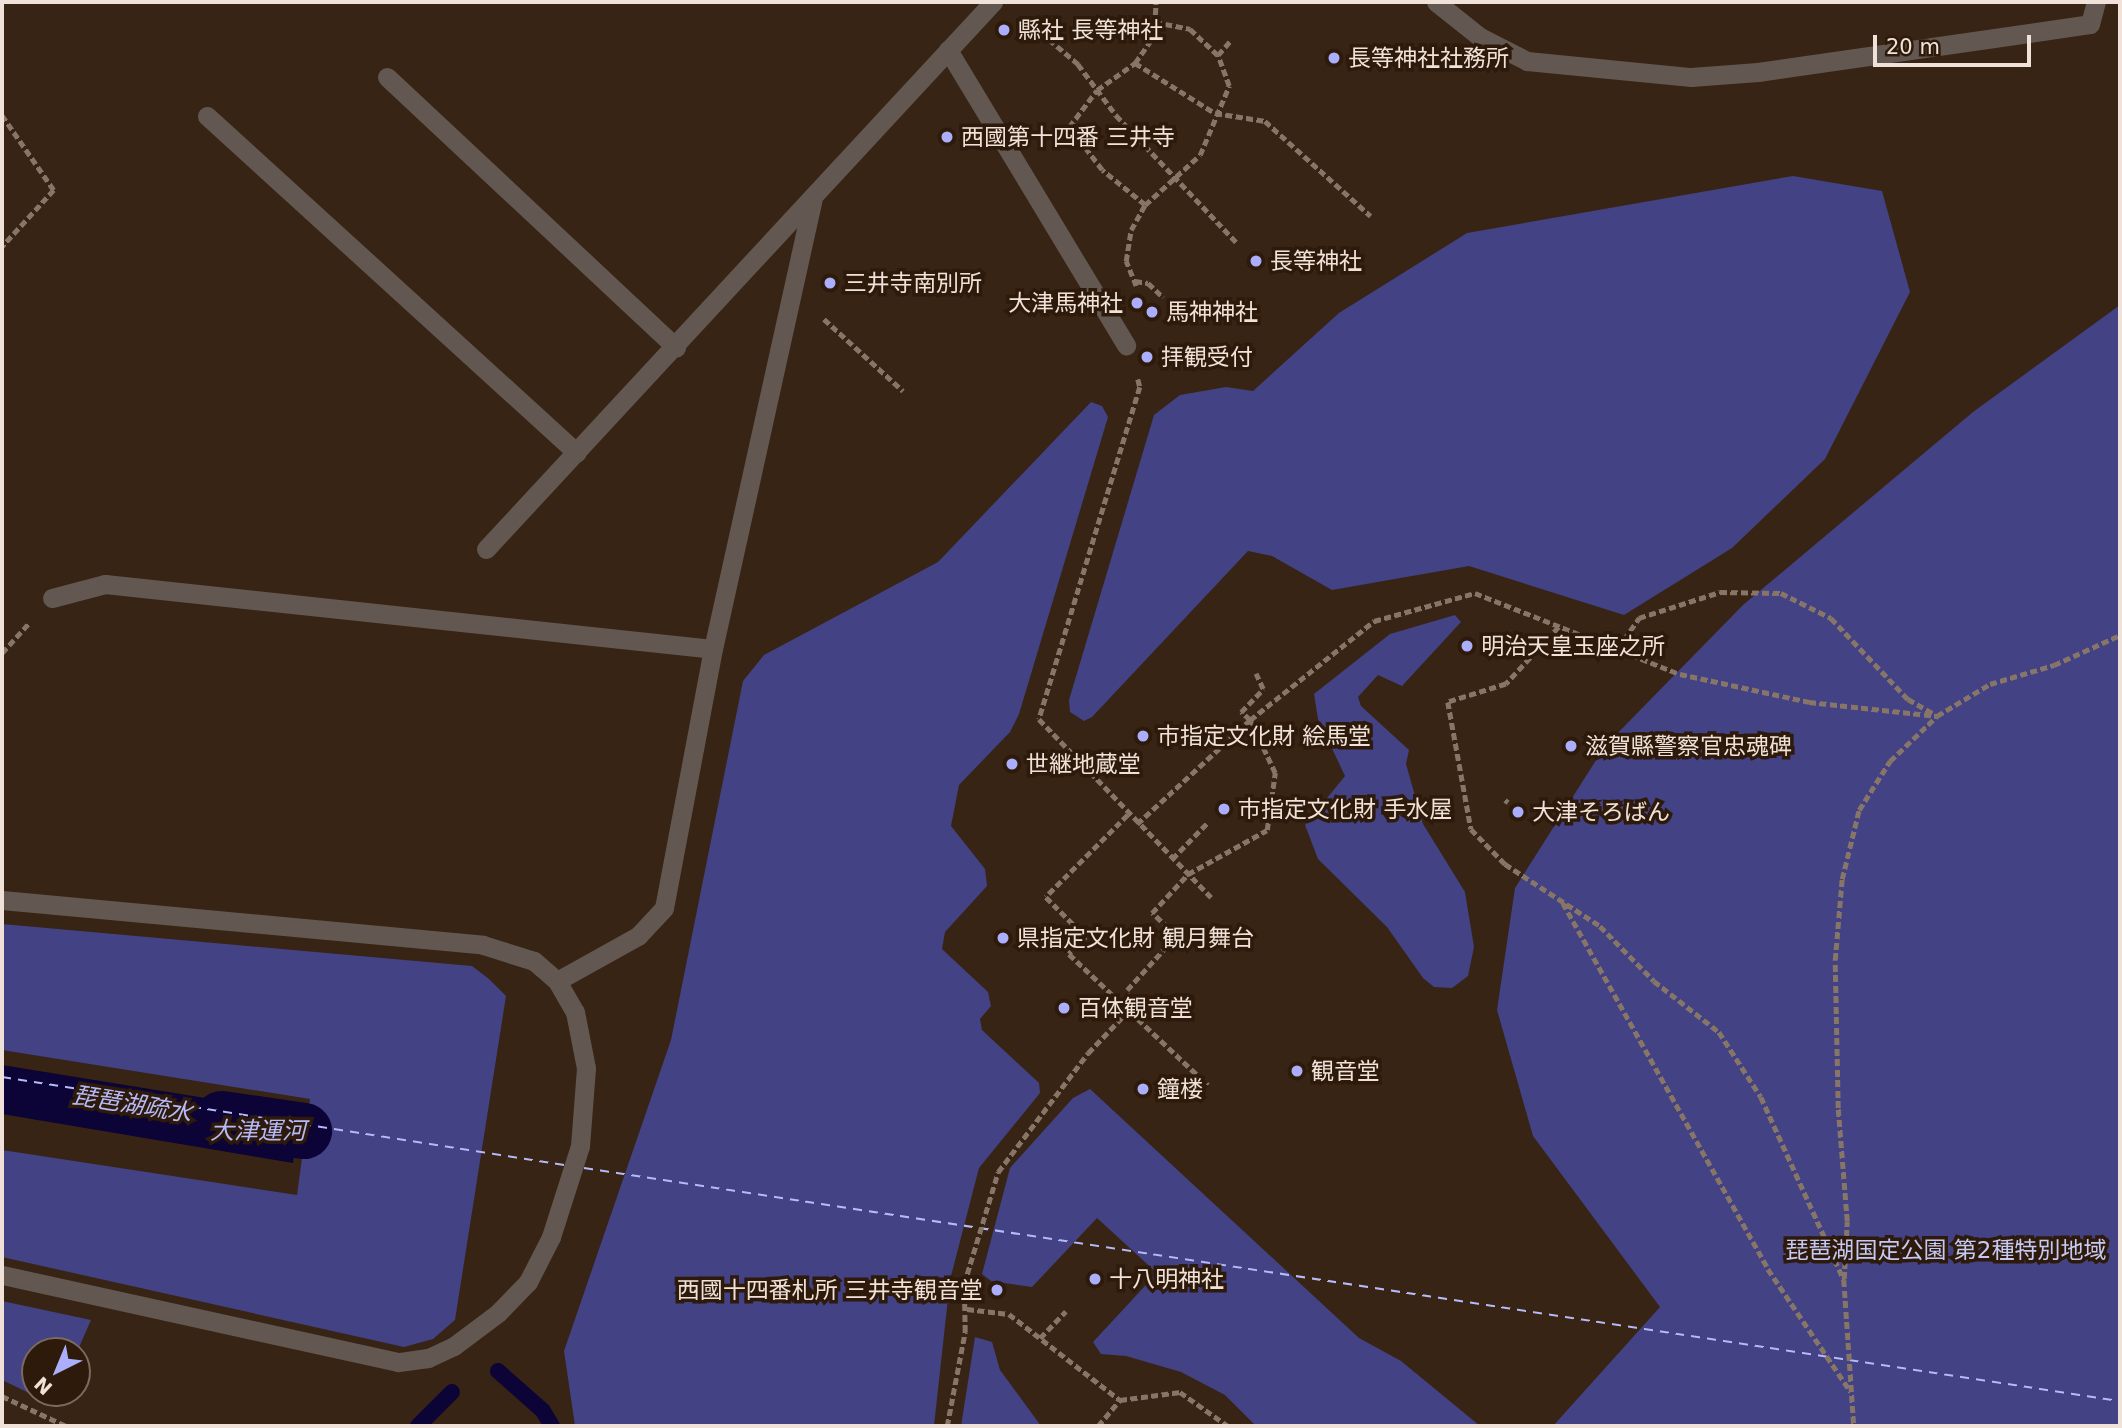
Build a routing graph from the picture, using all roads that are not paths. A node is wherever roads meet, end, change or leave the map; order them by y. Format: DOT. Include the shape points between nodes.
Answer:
graph roads {
  1 [pos="993,2"];
  2 [pos="1436,2"];
  3 [pos="2095,2"];
  4 [pos="948,50"];
  5 [pos="387,77"];
  6 [pos="207,116"];
  7 [pos="812,201"];
  8 [pos="1126,345"];
  9 [pos="676,347"];
  10 [pos="577,453"];
  11 [pos="486,549"];
  12 [pos="52,598"];
  13 [pos="713,649"];
  14 [pos="2,900"];
  15 [pos="557,981"];
  16 [pos="2,1275"];
  1 -- 4 [label="street"];
  2 -- 3 [label="street" via="1480,37 1527,61 1690,77 1772,70 2090,24"];
  4 -- 7 [label="street"];
  4 -- 8 [label="street"];
  5 -- 9 [label="street"];
  6 -- 10 [label="street"];
  7 -- 9 [label="street"];
  7 -- 13 [label="street"];
  9 -- 10 [label="street"];
  10 -- 11 [label="street"];
  12 -- 13 [label="street" via="106,584"];
  13 -- 15 [label="street" via="664,908 638,936"];
  14 -- 15 [label="street" via="484,945 534,961"];
  15 -- 16 [label="street" via="575,1012 586,1068 580,1146 551,1237 528,1282 498,1313 454,1346 428,1358 398,1362"];
}
